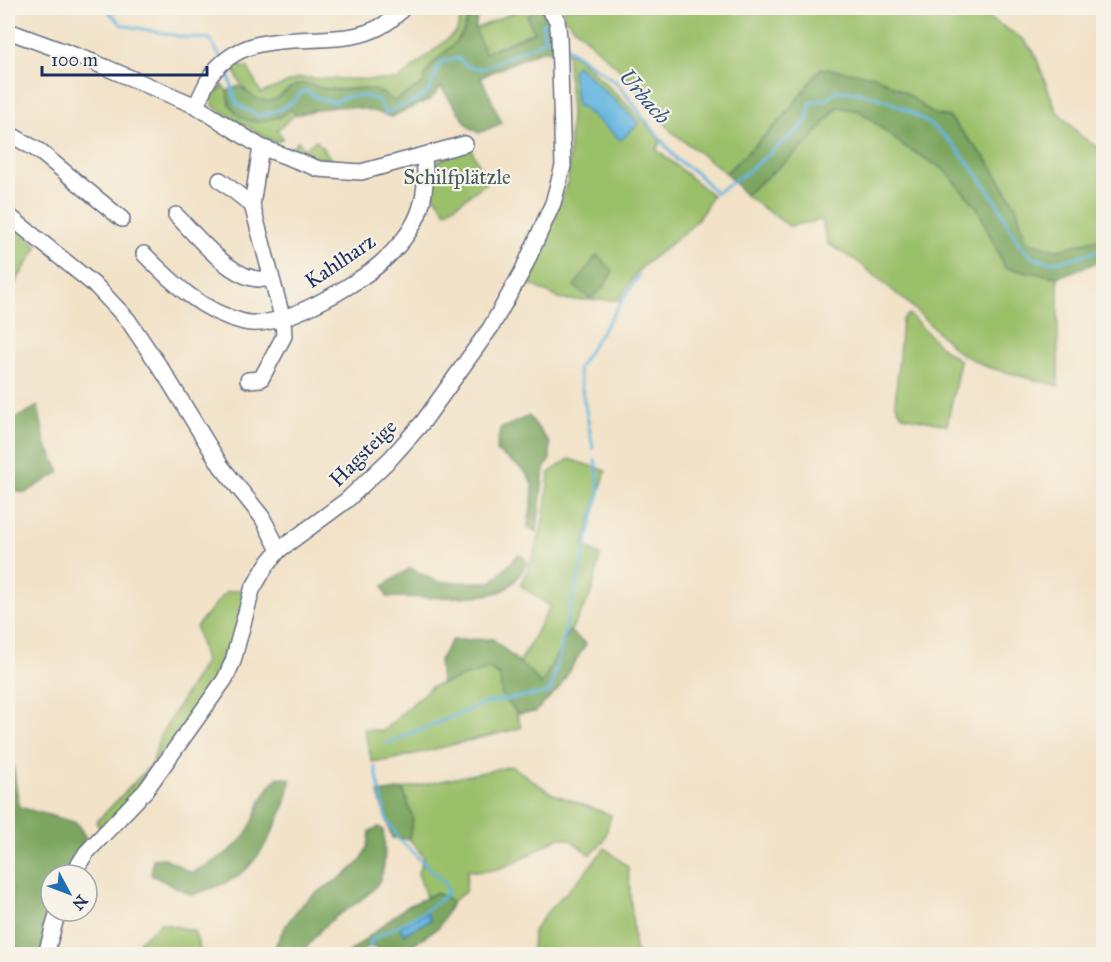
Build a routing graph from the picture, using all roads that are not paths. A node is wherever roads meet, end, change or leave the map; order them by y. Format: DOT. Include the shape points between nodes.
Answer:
graph roads {
  1 [pos="403,8"];
  2 [pos="548,8"];
  3 [pos="8,31"];
  4 [pos="196,106"];
  5 [pos="8,133"];
  6 [pos="465,144"];
  7 [pos="261,147"];
  8 [pos="424,157"];
  9 [pos="220,180"];
  10 [pos="252,206"];
  11 [pos="8,215"];
  12 [pos="176,215"];
  13 [pos="122,219"];
  14 [pos="144,254"];
  15 [pos="270,278"];
  16 [pos="283,320"];
  17 [pos="248,380"];
  18 [pos="279,550"];
  19 [pos="80,863"];
  20 [pos="55,923"];
  21 [pos="46,954"];
  1 -- 4 [label="street" via="375,31 341,38 259,43 233,54 214,71"];
  2 -- 18 [label="street, Hagsteige" via="557,20 560,44 564,153 561,180 536,243 510,294 447,392 391,458 334,511"];
  3 -- 4 [label="street"];
  4 -- 7 [label="street"];
  5 -- 13 [label="street" via="39,151"];
  6 -- 8 [label="street"];
  7 -- 8 [label="street" via="319,169 361,172"];
  7 -- 10 [label="street, Kahlharz"];
  8 -- 16 [label="street, Kahlharz" via="427,186 418,216 401,241 359,279"];
  9 -- 10 [label="street"];
  10 -- 15 [label="street, Kahlharz"];
  11 -- 18 [label="street" via="97,287 128,320 221,466 261,517"];
  12 -- 15 [label="street, Kahlharz" via="236,272"];
  14 -- 16 [label="street, Kahlharz" via="177,288 205,307 246,323"];
  15 -- 16 [label="street, Kahlharz"];
  16 -- 17 [label="street, Kahlharz" via="284,336 261,379"];
  18 -- 19 [label="street, Hagsteige" via="252,590 234,661 225,679 146,790"];
  20 -- 21 [label="street"];
}
